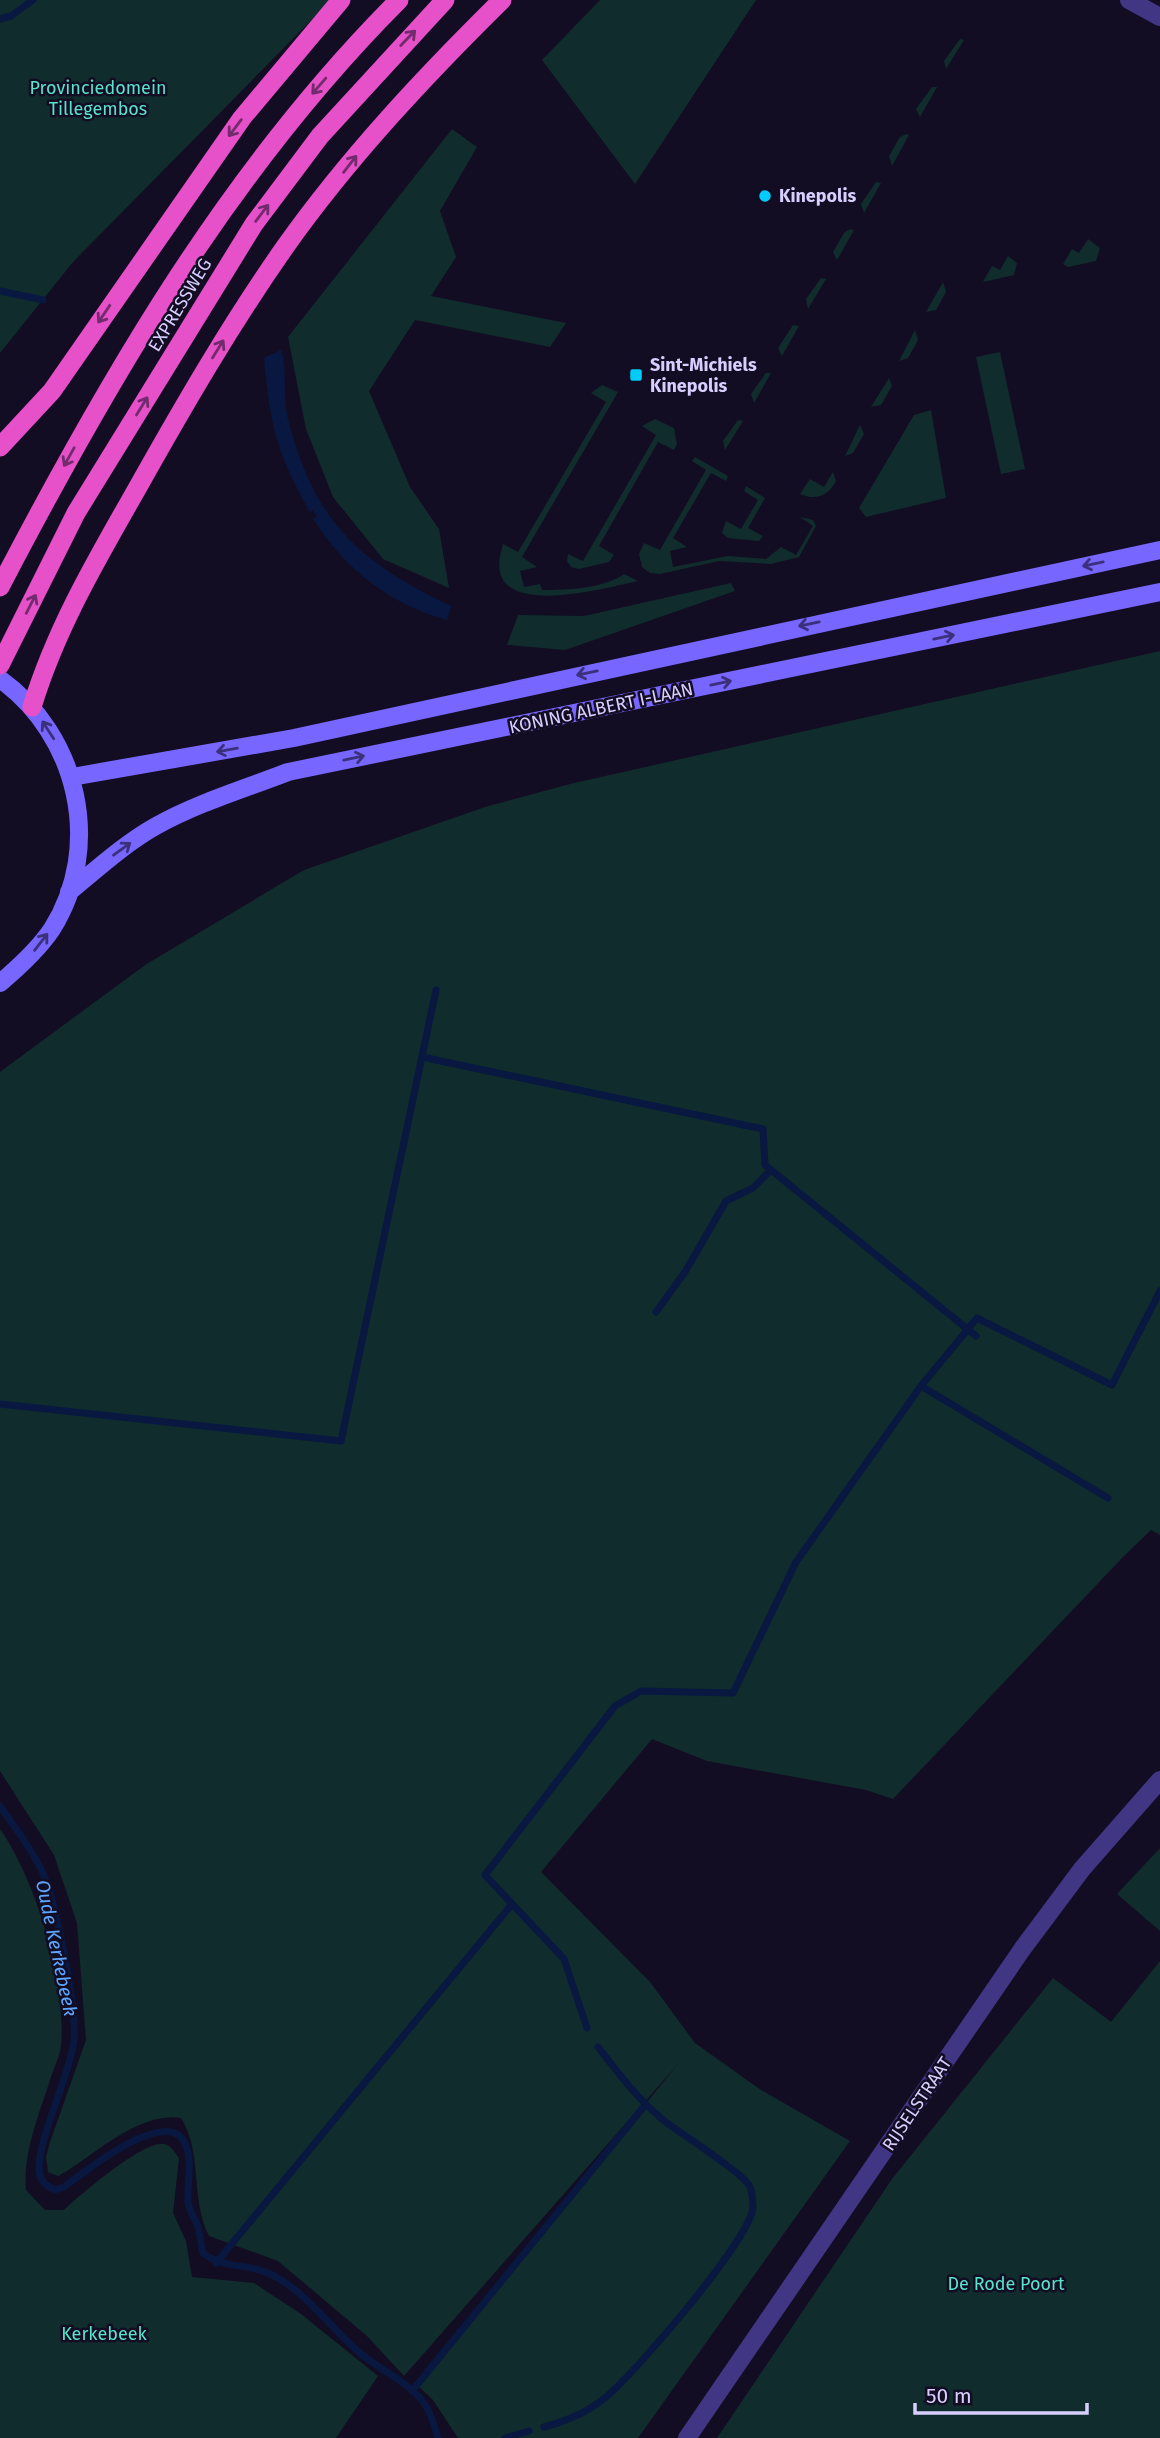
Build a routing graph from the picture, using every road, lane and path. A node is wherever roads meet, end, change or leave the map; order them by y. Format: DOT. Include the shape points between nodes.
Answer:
graph roads {
  1 [pos="341,0"];
  2 [pos="399,0"];
  3 [pos="445,0"];
  4 [pos="502,0"];
  5 [pos="1129,0"];
  6 [pos="1160,17"];
  7 [pos="0,447"];
  8 [pos="1160,550"];
  9 [pos="0,587"];
  10 [pos="1160,593"];
  11 [pos="0,665"];
  12 [pos="7,684"];
  13 [pos="32,706"];
  14 [pos="72,777"];
  15 [pos="69,892"];
  16 [pos="0,983"];
  17 [pos="1160,1780"];
  18 [pos="687,2438"];
  1 -- 7 [label="highway, one-way" via="242,118 52,391"];
  2 -- 9 [label="highway, EXPRESSWEG, one-way" via="300,108 227,203 89,419"];
  11 -- 3 [label="highway, EXPRESSWEG, one-way" via="76,513 254,224 320,136"];
  13 -- 4 [label="highway, one-way" via="67,614 244,307 364,146"];
  5 -- 6 [label="street"];
  8 -- 14 [label="main road, KONING ALBERT I-LAAN, one-way" via="295,738"];
  15 -- 10 [label="main road, KONING ALBERT I-LAAN, one-way" via="156,826 288,772"];
  12 -- 13 [label="main road, KONING ALBERT I-LAAN"];
  14 -- 13 [label="main road, KONING ALBERT I-LAAN, one-way" via="62,752"];
  14 -- 15 [label="main road, KONING ALBERT I-LAAN" via="80,835"];
  16 -- 15 [label="main road, KONING ALBERT I-LAAN, one-way" via="27,960 52,928"];
  17 -- 18 [label="street, RIJSELSTRAAT" via="1090,1860 1023,1948"];
}
